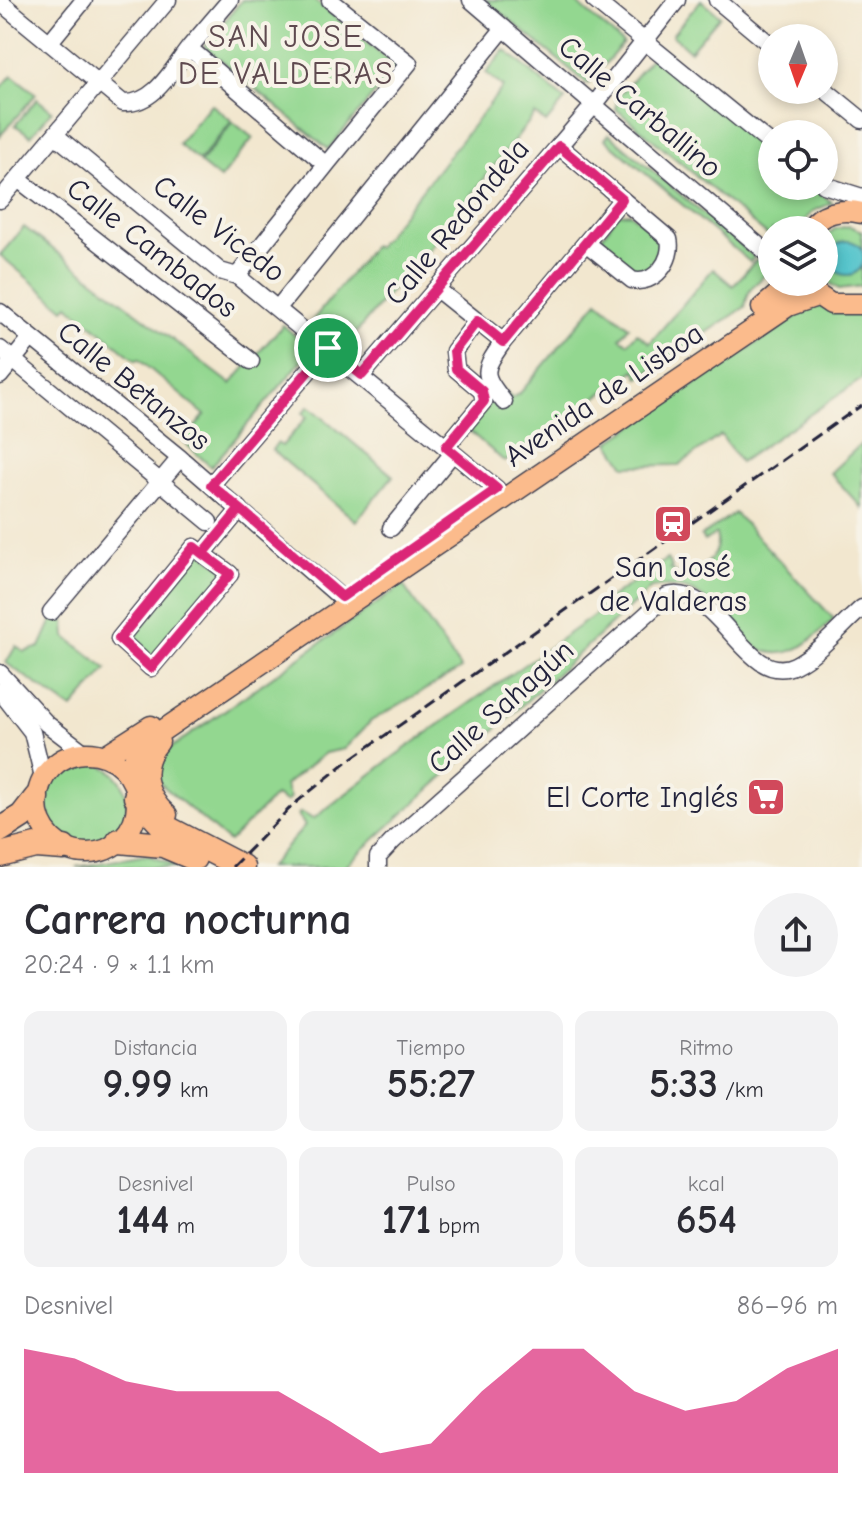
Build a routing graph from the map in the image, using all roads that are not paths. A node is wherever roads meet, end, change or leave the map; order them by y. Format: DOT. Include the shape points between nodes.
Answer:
graph roads {
  1 [pos="84,0"];
  2 [pos="168,0"];
  3 [pos="230,0"];
  4 [pos="330,0"];
  5 [pos="471,0"];
  6 [pos="594,0"];
  7 [pos="677,0"];
  8 [pos="717,0"];
  9 [pos="8,4"];
  10 [pos="504,28"];
  11 [pos="758,34"];
  12 [pos="646,39"];
  13 [pos="49,43"];
  14 [pos="189,48"];
  15 [pos="98,83"];
  16 [pos="838,100"];
  17 [pos="594,105"];
  18 [pos="862,120"];
  19 [pos="758,133"];
  20 [pos="55,135"];
  21 [pos="559,146"];
  22 [pos="326,165"];
  23 [pos="18,179"];
  24 [pos="838,195"];
  25 [pos="622,199"];
  26 [pos="0,200"];
  27 [pos="858,206"];
  28 [pos="825,216"];
  29 [pos="587,244"];
  30 [pos="758,245"];
  31 [pos="237,276"];
  32 [pos="438,290"];
  33 [pos="770,296"];
  34 [pos="802,296"];
  35 [pos="820,296"];
  36 [pos="862,304"];
  37 [pos="278,308"];
  38 [pos="0,312"];
  39 [pos="477,321"];
  40 [pos="31,338"];
  41 [pos="503,342"];
  42 [pos="328,348"];
  43 [pos="6,355"];
  44 [pos="251,361"];
  45 [pos="362,375"];
  46 [pos="0,376"];
  47 [pos="504,402"];
  48 [pos="450,450"];
  49 [pos="180,458"];
  50 [pos="159,481"];
  51 [pos="211,485"];
  52 [pos="497,489"];
  53 [pos="240,509"];
  54 [pos="209,522"];
  55 [pos="391,528"];
  56 [pos="203,554"];
  57 [pos="345,601"];
  58 [pos="862,608"];
  59 [pos="51,612"];
  60 [pos="0,673"];
  61 [pos="0,691"];
  62 [pos="202,706"];
  63 [pos="95,754"];
  64 [pos="133,786"];
  65 [pos="40,787"];
  66 [pos="0,830"];
  67 [pos="119,841"];
  68 [pos="64,848"];
  69 [pos="0,855"];
  70 [pos="228,865"];
  71 [pos="378,867"];
  1 -- 13 [label="street"];
  2 -- 15 [label="street"];
  3 -- 14 [label="street"];
  4 -- 22 [label="street" via="409,63"];
  5 -- 10 [label="street, Calle Carballino"];
  6 -- 12 [label="street, Calle Carballino"];
  7 -- 12 [label="street, Calle Redondela"];
  8 -- 11 [label="street"];
  9 -- 13 [label="street"];
  10 -- 17 [label="street, Calle Carballino"];
  10 -- 37 [label="street"];
  12 -- 17 [label="street, Calle Redondela"];
  12 -- 19 [label="street, Calle Carballino"];
  13 -- 15 [label="street"];
  14 -- 15 [label="street" via="148,98 136,104 123,103"];
  14 -- 22 [label="street"];
  15 -- 20 [label="street"];
  16 -- 18 [label="street"];
  17 -- 21 [label="street, Calle Redondela"];
  17 -- 30 [label="street, Calle Carballino"];
  20 -- 23 [label="street"];
  20 -- 31 [label="street, Calle Vicedo" via="220,271"];
  21 -- 25 [label="street"];
  21 -- 32 [label="street, Calle Redondela"];
  22 -- 31 [label="street"];
  23 -- 26 [label="street"];
  23 -- 44 [label="street, Calle Cambados"];
  24 -- 27 [label="street"];
  25 -- 29 [label="street"];
  25 -- 29 [label="street" via="669,239 671,256 650,281 641,283"];
  27 -- 28 [label="main road"];
  29 -- 41 [label="street"];
  31 -- 37 [label="street, Calle Vicedo"];
  32 -- 39 [label="street"];
  32 -- 45 [label="street, Calle Redondela"];
  33 -- 52 [label="main road, Avenida de Lisboa"];
  34 -- 57 [label="main road, Avenida de Lisboa"];
  35 -- 36 [label="main road" via="831,304"];
  37 -- 42 [label="street, Calle Vicedo"];
  38 -- 40 [label="street, Calle Betanzos"];
  39 -- 41 [label="street"];
  39 -- 48 [label="street" via="454,351 456,369 482,391 484,401"];
  40 -- 43 [label="street"];
  40 -- 49 [label="street, Calle Betanzos"];
  41 -- 47 [label="street" via="485,368 486,379"];
  42 -- 45 [label="street, Calle Vicedo"];
  42 -- 51 [label="street"];
  43 -- 46 [label="street"];
  43 -- 50 [label="street, Calle Betanzos"];
  45 -- 48 [label="street, Calle Vicedo"];
  48 -- 52 [label="street, Calle Vicedo"];
  48 -- 55 [label="street"];
  49 -- 50 [label="street"];
  49 -- 51 [label="street, Calle Betanzos"];
  50 -- 54 [label="street, Calle Betanzos"];
  50 -- 59 [label="street"];
  51 -- 53 [label="street, Calle Betanzos"];
  52 -- 57 [label="main road, Avenida de Lisboa"];
  53 -- 56 [label="street"];
  53 -- 57 [label="street, Calle Betanzos"];
  56 -- 56 [label="street" via="194,547 119,639 151,668 230,574"];
  57 -- 62 [label="main road, Avenida de Lisboa"];
  57 -- 63 [label="main road, Avenida de Lisboa"];
  58 -- 71 [label="street, Calle Sahagún" via="798,664 780,667 752,655 696,598 667,596 393,841 378,857"];
  60 -- 63 [label="street" via="47,724"];
  61 -- 65 [label="street" via="32,732"];
  62 -- 64 [label="main road, Avenida de Lisboa" via="143,746 132,762"];
  62 -- 70 [label="main road" via="151,751 147,784 161,810 214,842"];
  63 -- 64 [label="main road"];
  63 -- 65 [label="main road" via="65,758"];
  64 -- 67 [label="main road" via="134,821"];
  64 -- 70 [label="highway" via="163,826"];
  65 -- 66 [label="highway" via="22,816"];
  65 -- 68 [label="main road" via="45,832"];
  67 -- 68 [label="main road" via="94,852"];
  67 -- 70 [label="highway" via="163,845"];
  68 -- 69 [label="highway" via="36,846"];
}
